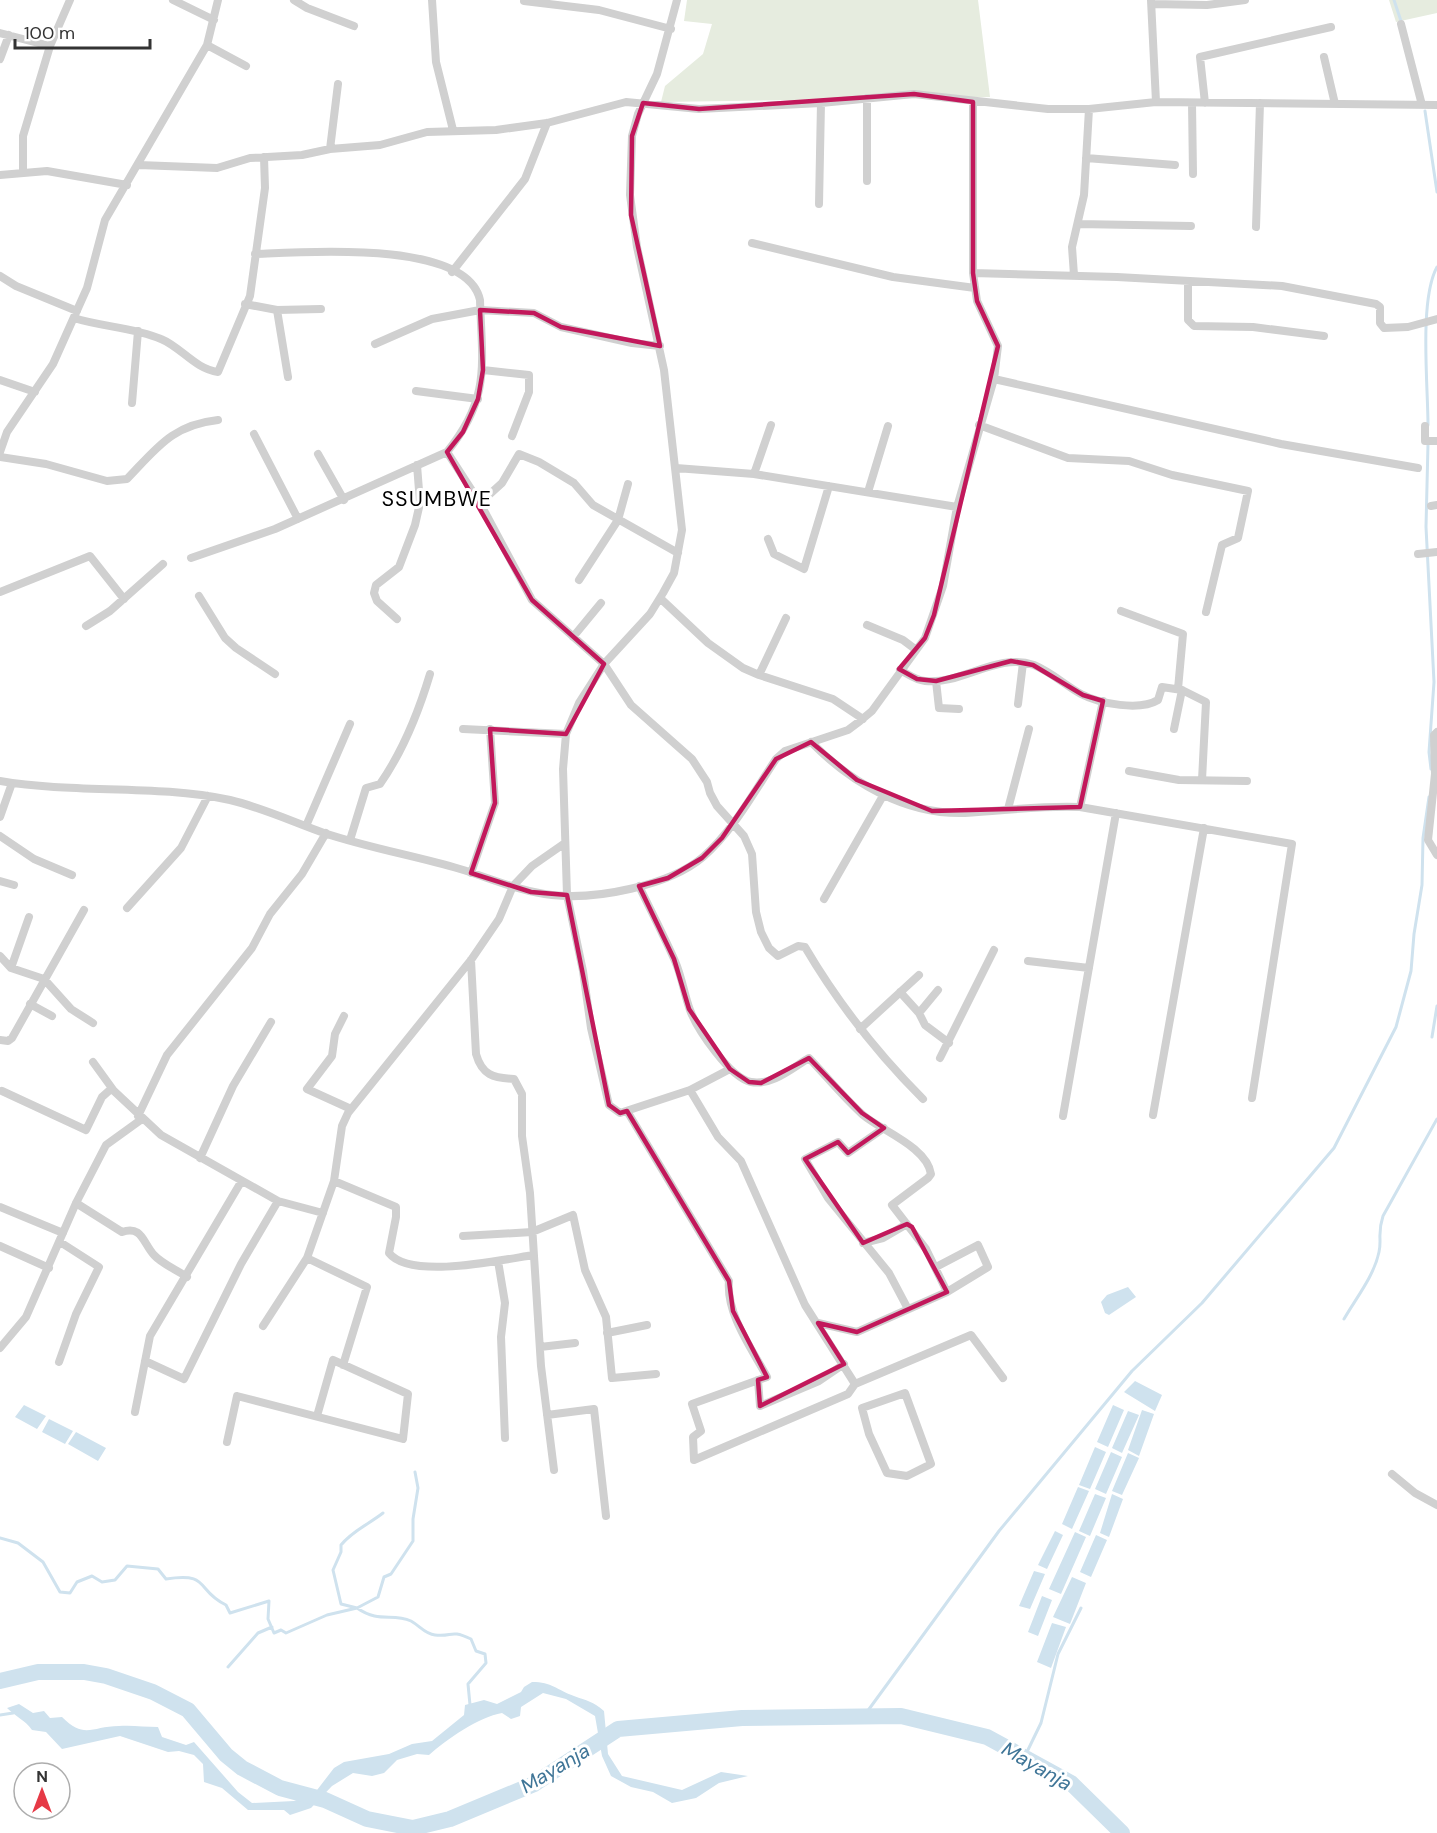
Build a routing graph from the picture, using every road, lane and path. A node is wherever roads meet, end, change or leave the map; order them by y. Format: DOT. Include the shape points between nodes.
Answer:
graph roads {
  1 [pos="70,0"];
  2 [pos="173,0"];
  3 [pos="218,0"];
  4 [pos="294,0"];
  5 [pos="432,0"];
  6 [pos="677,0"];
  7 [pos="1245,0"];
  8 [pos="524,1"];
  9 [pos="1152,2"];
  10 [pos="214,20"];
  11 [pos="1401,24"];
  12 [pos="354,26"];
  13 [pos="1331,27"];
  14 [pos="671,29"];
  15 [pos="4,34"];
  16 [pos="207,45"];
  17 [pos="50,46"];
  18 [pos="1324,57"];
  19 [pos="0,59"];
  20 [pos="246,66"];
  21 [pos="338,84"];
  22 [pos="867,98"];
  23 [pos="973,102"];
  24 [pos="1156,102"];
  25 [pos="643,103"];
  26 [pos="820,103"];
  27 [pos="1192,103"];
  28 [pos="1205,103"];
  29 [pos="1260,103"];
  30 [pos="1335,104"];
  31 [pos="1422,105"];
  32 [pos="1437,105"];
  33 [pos="1089,109"];
  34 [pos="547,123"];
  35 [pos="453,130"];
  36 [pos="330,149"];
  37 [pos="264,157"];
  38 [pos="1086,158"];
  39 [pos="139,165"];
  40 [pos="1175,165"];
  41 [pos="23,171"];
  42 [pos="1193,174"];
  43 [pos="0,175"];
  44 [pos="867,181"];
  45 [pos="128,186"];
  46 [pos="819,204"];
  47 [pos="1078,224"];
  48 [pos="1191,226"];
  49 [pos="1256,227"];
  50 [pos="752,243"];
  51 [pos="255,254"];
  52 [pos="452,272"];
  53 [pos="973,273"];
  54 [pos="1074,275"];
  55 [pos="0,276"];
  56 [pos="1188,281"];
  57 [pos="975,288"];
  58 [pos="245,304"];
  59 [pos="321,309"];
  60 [pos="277,310"];
  61 [pos="480,310"];
  62 [pos="75,314"];
  63 [pos="1437,319"];
  64 [pos="138,331"];
  65 [pos="1324,336"];
  66 [pos="375,345"];
  67 [pos="660,346"];
  68 [pos="483,370"];
  69 [pos="288,377"];
  70 [pos="994,379"];
  71 [pos="0,380"];
  72 [pos="416,391"];
  73 [pos="34,392"];
  74 [pos="478,399"];
  75 [pos="132,403"];
  76 [pos="218,420"];
  77 [pos="771,425"];
  78 [pos="979,425"];
  79 [pos="888,426"];
  80 [pos="1425,426"];
  81 [pos="254,434"];
  82 [pos="512,436"];
  83 [pos="1431,441"];
  84 [pos="0,452"];
  85 [pos="447,452"];
  86 [pos="318,454"];
  87 [pos="0,457"];
  88 [pos="417,465"];
  89 [pos="676,468"];
  90 [pos="1418,468"];
  91 [pos="754,474"];
  92 [pos="628,484"];
  93 [pos="829,486"];
  94 [pos="868,492"];
  95 [pos="344,500"];
  96 [pos="480,503"];
  97 [pos="957,507"];
  98 [pos="298,519"];
  99 [pos="618,520"];
  100 [pos="768,539"];
  101 [pos="678,553"];
  102 [pos="191,558"];
  103 [pos="163,564"];
  104 [pos="579,580"];
  105 [pos="0,592"];
  106 [pos="199,596"];
  107 [pos="660,598"];
  108 [pos="124,599"];
  109 [pos="601,603"];
  110 [pos="1121,611"];
  111 [pos="1206,612"];
  112 [pos="786,618"];
  113 [pos="397,619"];
  114 [pos="867,625"];
  115 [pos="86,626"];
  116 [pos="573,637"];
  117 [pos="915,649"];
  118 [pos="1023,663"];
  119 [pos="604,664"];
  120 [pos="900,670"];
  121 [pos="275,674"];
  122 [pos="430,674"];
  123 [pos="759,675"];
  124 [pos="936,681"];
  125 [pos="1180,689"];
  126 [pos="1103,701"];
  127 [pos="1018,704"];
  128 [pos="959,709"];
  129 [pos="864,719"];
  130 [pos="350,724"];
  131 [pos="463,729"];
  132 [pos="490,729"];
  133 [pos="1029,729"];
  134 [pos="1174,729"];
  135 [pos="1437,732"];
  136 [pos="566,734"];
  137 [pos="811,742"];
  138 [pos="1129,771"];
  139 [pos="1202,780"];
  140 [pos="0,781"];
  141 [pos="1247,781"];
  142 [pos="12,783"];
  143 [pos="884,794"];
  144 [pos="208,796"];
  145 [pos="1080,807"];
  146 [pos="1008,809"];
  147 [pos="1116,813"];
  148 [pos="0,817"];
  149 [pos="733,822"];
  150 [pos="306,826"];
  151 [pos="1204,828"];
  152 [pos="326,833"];
  153 [pos="0,836"];
  154 [pos="350,840"];
  155 [pos="565,843"];
  156 [pos="1437,855"];
  157 [pos="471,873"];
  158 [pos="72,874"];
  159 [pos="0,881"];
  160 [pos="14,885"];
  161 [pos="513,886"];
  162 [pos="639,886"];
  163 [pos="567,895"];
  164 [pos="824,898"];
  165 [pos="127,908"];
  166 [pos="84,910"];
  167 [pos="29,917"];
  168 [pos="994,950"];
  169 [pos="0,956"];
  170 [pos="471,960"];
  171 [pos="1028,961"];
  172 [pos="11,968"];
  173 [pos="1089,968"];
  174 [pos="919,975"];
  175 [pos="44,979"];
  176 [pos="939,990"];
  177 [pos="900,992"];
  178 [pos="30,1004"];
  179 [pos="919,1013"];
  180 [pos="52,1016"];
  181 [pos="344,1016"];
  182 [pos="271,1022"];
  183 [pos="93,1023"];
  184 [pos="860,1029"];
  185 [pos="0,1040"];
  186 [pos="950,1043"];
  187 [pos="940,1058"];
  188 [pos="93,1062"];
  189 [pos="730,1069"];
  190 [pos="111,1089"];
  191 [pos="690,1090"];
  192 [pos="2,1091"];
  193 [pos="1252,1098"];
  194 [pos="923,1099"];
  195 [pos="351,1109"];
  196 [pos="627,1111"];
  197 [pos="1153,1115"];
  198 [pos="1062,1116"];
  199 [pos="140,1117"];
  200 [pos="884,1128"];
  201 [pos="201,1158"];
  202 [pos="334,1181"];
  203 [pos="241,1182"];
  204 [pos="278,1201"];
  205 [pos="76,1203"];
  206 [pos="0,1207"];
  207 [pos="323,1213"];
  208 [pos="907,1224"];
  209 [pos="532,1232"];
  210 [pos="463,1236"];
  211 [pos="62,1237"];
  212 [pos="863,1243"];
  213 [pos="0,1246"];
  214 [pos="532,1255"];
  215 [pos="307,1258"];
  216 [pos="498,1261"];
  217 [pos="936,1267"];
  218 [pos="49,1268"];
  219 [pos="187,1277"];
  220 [pos="947,1292"];
  221 [pos="908,1309"];
  222 [pos="818,1323"];
  223 [pos="647,1325"];
  224 [pos="263,1326"];
  225 [pos="607,1333"];
  226 [pos="575,1343"];
  227 [pos="540,1347"];
  228 [pos="0,1348"];
  229 [pos="145,1361"];
  230 [pos="59,1362"];
  231 [pos="844,1364"];
  232 [pos="344,1365"];
  233 [pos="656,1374"];
  234 [pos="1003,1378"];
  235 [pos="758,1380"];
  236 [pos="855,1384"];
  237 [pos="135,1412"];
  238 [pos="547,1414"];
  239 [pos="317,1416"];
  240 [pos="505,1438"];
  241 [pos="227,1442"];
  242 [pos="882,1458"];
  243 [pos="554,1470"];
  244 [pos="1392,1474"];
  245 [pos="1437,1504"];
  246 [pos="606,1516"];
  1 -- 17 [label="street"];
  2 -- 10 [label="street"];
  3 -- 10 [label="street"];
  4 -- 12 [label="street"];
  5 -- 35 [label="street" via="436,62"];
  6 -- 14 [label="street"];
  7 -- 9 [label="street" via="1207,5"];
  8 -- 14 [label="street" via="599,10"];
  9 -- 24 [label="street"];
  10 -- 16 [label="street"];
  11 -- 31 [label="street"];
  13 -- 28 [label="street" via="1200,57"];
  14 -- 25 [label="street"];
  15 -- 17 [label="street"];
  15 -- 19 [label="street"];
  16 -- 20 [label="street"];
  16 -- 39 [label="street"];
  17 -- 41 [label="street" via="23,136"];
  18 -- 30 [label="street"];
  21 -- 36 [label="street"];
  22 -- 23 [label="street" via="914,94"];
  22 -- 26 [label="street"];
  22 -- 44 [label="street"];
  23 -- 33 [label="street"];
  23 -- 53 [label="street"];
  24 -- 27 [label="street"];
  24 -- 33 [label="street"];
  25 -- 26 [label="street" via="680,109"];
  25 -- 34 [label="street" via="610,105"];
  25 -- 67 [label="street" via="632,136 631,215"];
  26 -- 46 [label="street"];
  27 -- 28 [label="street"];
  27 -- 42 [label="street"];
  28 -- 29 [label="street"];
  29 -- 30 [label="street"];
  29 -- 49 [label="street"];
  30 -- 31 [label="street"];
  31 -- 32 [label="street"];
  33 -- 38 [label="street"];
  34 -- 35 [label="street" via="496,130"];
  34 -- 52 [label="street" via="525,179"];
  35 -- 36 [label="street" via="411,134 380,145"];
  36 -- 37 [label="street"];
  37 -- 39 [label="street" via="217,168"];
  37 -- 51 [label="street" via="265,188"];
  38 -- 40 [label="street"];
  38 -- 47 [label="street"];
  39 -- 45 [label="street"];
  41 -- 43 [label="street"];
  41 -- 45 [label="street" via="46,171"];
  45 -- 62 [label="street" via="105,220 87,288"];
  47 -- 48 [label="street"];
  47 -- 54 [label="street" via="1072,247"];
  50 -- 57 [label="street" via="893,277"];
  51 -- 52 [label="street" via="341,251 408,256 430,260"];
  51 -- 58 [label="street" via="250,296"];
  52 -- 61 [label="street" via="477,288"];
  53 -- 54 [label="street"];
  53 -- 57 [label="street"];
  54 -- 56 [label="street"];
  55 -- 62 [label="street"];
  56 -- 63 [label="street" via="1282,286 1339,295 1378,305 1384,328 1408,327"];
  56 -- 65 [label="street" via="1188,320 1194,326 1253,327"];
  57 -- 70 [label="street" via="998,346"];
  58 -- 60 [label="street"];
  58 -- 64 [label="street" via="218,372 164,340"];
  59 -- 60 [label="street"];
  60 -- 69 [label="street"];
  61 -- 66 [label="street" via="432,319"];
  61 -- 67 [label="street" via="534,313 561,327"];
  61 -- 68 [label="street"];
  62 -- 64 [label="street"];
  62 -- 73 [label="street" via="54,364"];
  64 -- 75 [label="street"];
  67 -- 89 [label="street"];
  68 -- 74 [label="street"];
  68 -- 82 [label="street" via="529,375 529,392"];
  70 -- 78 [label="street"];
  70 -- 90 [label="street" via="1281,444"];
  71 -- 73 [label="street"];
  72 -- 74 [label="street"];
  73 -- 84 [label="street" via="7,432"];
  74 -- 85 [label="street" via="463,432"];
  76 -- 87 [label="street" via="195,422 165,439 127,479 106,481 46,464"];
  77 -- 91 [label="street"];
  78 -- 97 [label="street"];
  78 -- 111 [label="street" via="1068,458 1129,461 1172,475 1248,490 1238,538 1222,545"];
  79 -- 94 [label="street"];
  80 -- 83 [label="street"];
  81 -- 98 [label="street"];
  85 -- 88 [label="street"];
  85 -- 96 [label="street"];
  86 -- 95 [label="street"];
  88 -- 95 [label="street"];
  88 -- 113 [label="street" via="420,503 416,525 399,567 376,585 374,593 377,601"];
  89 -- 91 [label="street"];
  89 -- 101 [label="street" via="682,530"];
  91 -- 93 [label="street"];
  92 -- 99 [label="street"];
  93 -- 94 [label="street"];
  93 -- 100 [label="street" via="804,569 774,554"];
  94 -- 97 [label="street"];
  95 -- 98 [label="street"];
  96 -- 99 [label="street" via="502,483 519,454 574,483 593,505"];
  96 -- 116 [label="street" via="532,600"];
  97 -- 117 [label="street" via="943,586 925,638"];
  98 -- 102 [label="street"];
  99 -- 101 [label="street"];
  99 -- 104 [label="street"];
  101 -- 107 [label="street" via="674,573"];
  103 -- 108 [label="street"];
  105 -- 108 [label="street" via="90,556"];
  106 -- 121 [label="street" via="230,643"];
  107 -- 119 [label="street"];
  107 -- 123 [label="street" via="716,648"];
  108 -- 115 [label="street"];
  109 -- 116 [label="street"];
  110 -- 125 [label="street" via="1183,634"];
  112 -- 123 [label="street"];
  114 -- 117 [label="street" via="903,639"];
  116 -- 119 [label="street"];
  117 -- 120 [label="street"];
  118 -- 124 [label="street" via="1011,662"];
  118 -- 126 [label="street" via="1043,670 1083,695"];
  118 -- 127 [label="street"];
  119 -- 136 [label="street" via="579,703"];
  119 -- 149 [label="street" via="631,705 692,759 708,782 717,806"];
  120 -- 124 [label="street" via="916,679"];
  120 -- 129 [label="street"];
  122 -- 154 [label="street" via="418,715 386,775 380,784 366,788"];
  123 -- 129 [label="street" via="832,699"];
  124 -- 128 [label="street" via="939,708"];
  125 -- 126 [label="street" via="1162,687 1158,700 1142,705"];
  125 -- 134 [label="street"];
  125 -- 139 [label="street" via="1206,702"];
  126 -- 145 [label="street"];
  129 -- 137 [label="street" via="848,730"];
  130 -- 150 [label="street"];
  131 -- 132 [label="street"];
  132 -- 136 [label="street"];
  132 -- 157 [label="street" via="495,803"];
  133 -- 146 [label="street"];
  135 -- 156 [label="street" via="1428,840"];
  136 -- 155 [label="street"];
  137 -- 143 [label="street" via="834,766"];
  137 -- 149 [label="street" via="785,751 776,759"];
  138 -- 139 [label="street"];
  139 -- 141 [label="street"];
  140 -- 142 [label="street"];
  142 -- 144 [label="street"];
  142 -- 148 [label="street"];
  143 -- 146 [label="street" via="932,811"];
  143 -- 164 [label="street"];
  144 -- 150 [label="street" via="262,808"];
  144 -- 165 [label="street" via="181,848"];
  145 -- 146 [label="street"];
  145 -- 147 [label="street"];
  147 -- 151 [label="street"];
  147 -- 173 [label="street"];
  149 -- 162 [label="street" via="722,838 691,866"];
  149 -- 184 [label="street" via="752,854 756,912 760,932 769,948 778,956 798,946 805,947"];
  150 -- 152 [label="street"];
  151 -- 193 [label="street" via="1292,844"];
  151 -- 197 [label="street"];
  152 -- 154 [label="street"];
  152 -- 199 [label="street" via="302,874 270,914 252,948 167,1056"];
  153 -- 158 [label="street" via="34,859"];
  154 -- 157 [label="street"];
  155 -- 161 [label="street" via="532,866"];
  155 -- 163 [label="street"];
  157 -- 161 [label="street"];
  159 -- 160 [label="street"];
  161 -- 163 [label="street"];
  161 -- 170 [label="street" via="499,919"];
  162 -- 163 [label="street"];
  162 -- 189 [label="street" via="674,959 689,1009"];
  163 -- 196 [label="street" via="609,1105 620,1113"];
  166 -- 175 [label="street"];
  167 -- 172 [label="street"];
  168 -- 186 [label="street"];
  169 -- 172 [label="street"];
  170 -- 195 [label="street"];
  170 -- 209 [label="street" via="480,1068 487,1075 514,1079 522,1094 522,1136"];
  171 -- 173 [label="street"];
  172 -- 175 [label="street"];
  173 -- 198 [label="street"];
  174 -- 177 [label="street"];
  175 -- 178 [label="street"];
  175 -- 183 [label="street" via="71,1009"];
  176 -- 179 [label="street"];
  177 -- 179 [label="street"];
  177 -- 184 [label="street"];
  178 -- 180 [label="street"];
  178 -- 185 [label="street" via="12,1038"];
  179 -- 186 [label="street" via="925,1025"];
  181 -- 195 [label="street" via="335,1034 332,1056 307,1089"];
  182 -- 201 [label="street" via="233,1086"];
  184 -- 194 [label="street"];
  186 -- 187 [label="street"];
  188 -- 190 [label="street"];
  189 -- 191 [label="street"];
  189 -- 200 [label="street" via="748,1082 761,1083 809,1058 862,1113"];
  190 -- 192 [label="street" via="102,1097 86,1130"];
  190 -- 199 [label="street"];
  191 -- 196 [label="street"];
  191 -- 222 [label="street" via="718,1137 741,1161 792,1278"];
  195 -- 202 [label="street" via="342,1126"];
  196 -- 235 [label="street" via="729,1281 734,1311 766,1377"];
  199 -- 201 [label="street" via="161,1135"];
  199 -- 205 [label="street" via="106,1145"];
  200 -- 208 [label="street" via="930,1167 928,1178 892,1205"];
  200 -- 212 [label="street" via="848,1153 838,1142 805,1159 828,1198"];
  201 -- 203 [label="street"];
  202 -- 207 [label="street"];
  202 -- 216 [label="street" via="396,1207 388,1253 404,1264 416,1267"];
  203 -- 204 [label="street"];
  203 -- 219 [label="street"];
  204 -- 207 [label="street"];
  204 -- 229 [label="street" via="241,1264 184,1378"];
  205 -- 211 [label="street"];
  205 -- 219 [label="street" via="122,1232 137,1232 154,1255"];
  206 -- 211 [label="street"];
  207 -- 215 [label="street"];
  208 -- 212 [label="street" via="883,1238"];
  208 -- 217 [label="street"];
  209 -- 210 [label="street"];
  209 -- 214 [label="street"];
  209 -- 225 [label="street" via="573,1215 585,1270 606,1317"];
  211 -- 218 [label="street"];
  211 -- 230 [label="street" via="99,1268 76,1314"];
  212 -- 221 [label="street" via="889,1273"];
  213 -- 218 [label="street"];
  214 -- 216 [label="street"];
  214 -- 227 [label="street"];
  215 -- 224 [label="street"];
  215 -- 232 [label="street" via="367,1287"];
  216 -- 240 [label="street" via="505,1303 501,1337"];
  217 -- 220 [label="street"];
  217 -- 220 [label="street" via="978,1245 987,1267"];
  218 -- 228 [label="street" via="26,1317"];
  219 -- 229 [label="street" via="150,1336"];
  220 -- 221 [label="street"];
  221 -- 222 [label="street" via="857,1332"];
  222 -- 231 [label="street"];
  223 -- 225 [label="street"];
  225 -- 233 [label="street" via="612,1378"];
  226 -- 227 [label="street"];
  227 -- 238 [label="street"];
  229 -- 237 [label="street"];
  231 -- 235 [label="street" via="819,1380 760,1406"];
  231 -- 236 [label="street"];
  232 -- 239 [label="street" via="333,1360"];
  232 -- 239 [label="street" via="408,1394 403,1439"];
  234 -- 236 [label="street" via="971,1335"];
  235 -- 236 [label="street" via="692,1404 700,1431 693,1437 694,1460 848,1394"];
  238 -- 243 [label="street"];
  238 -- 246 [label="street" via="594,1409"];
  239 -- 241 [label="street" via="237,1396"];
  242 -- 242 [label="street" via="869,1434 862,1408 905,1393 932,1464 907,1476 887,1473"];
  244 -- 245 [label="street" via="1415,1493"];
}
